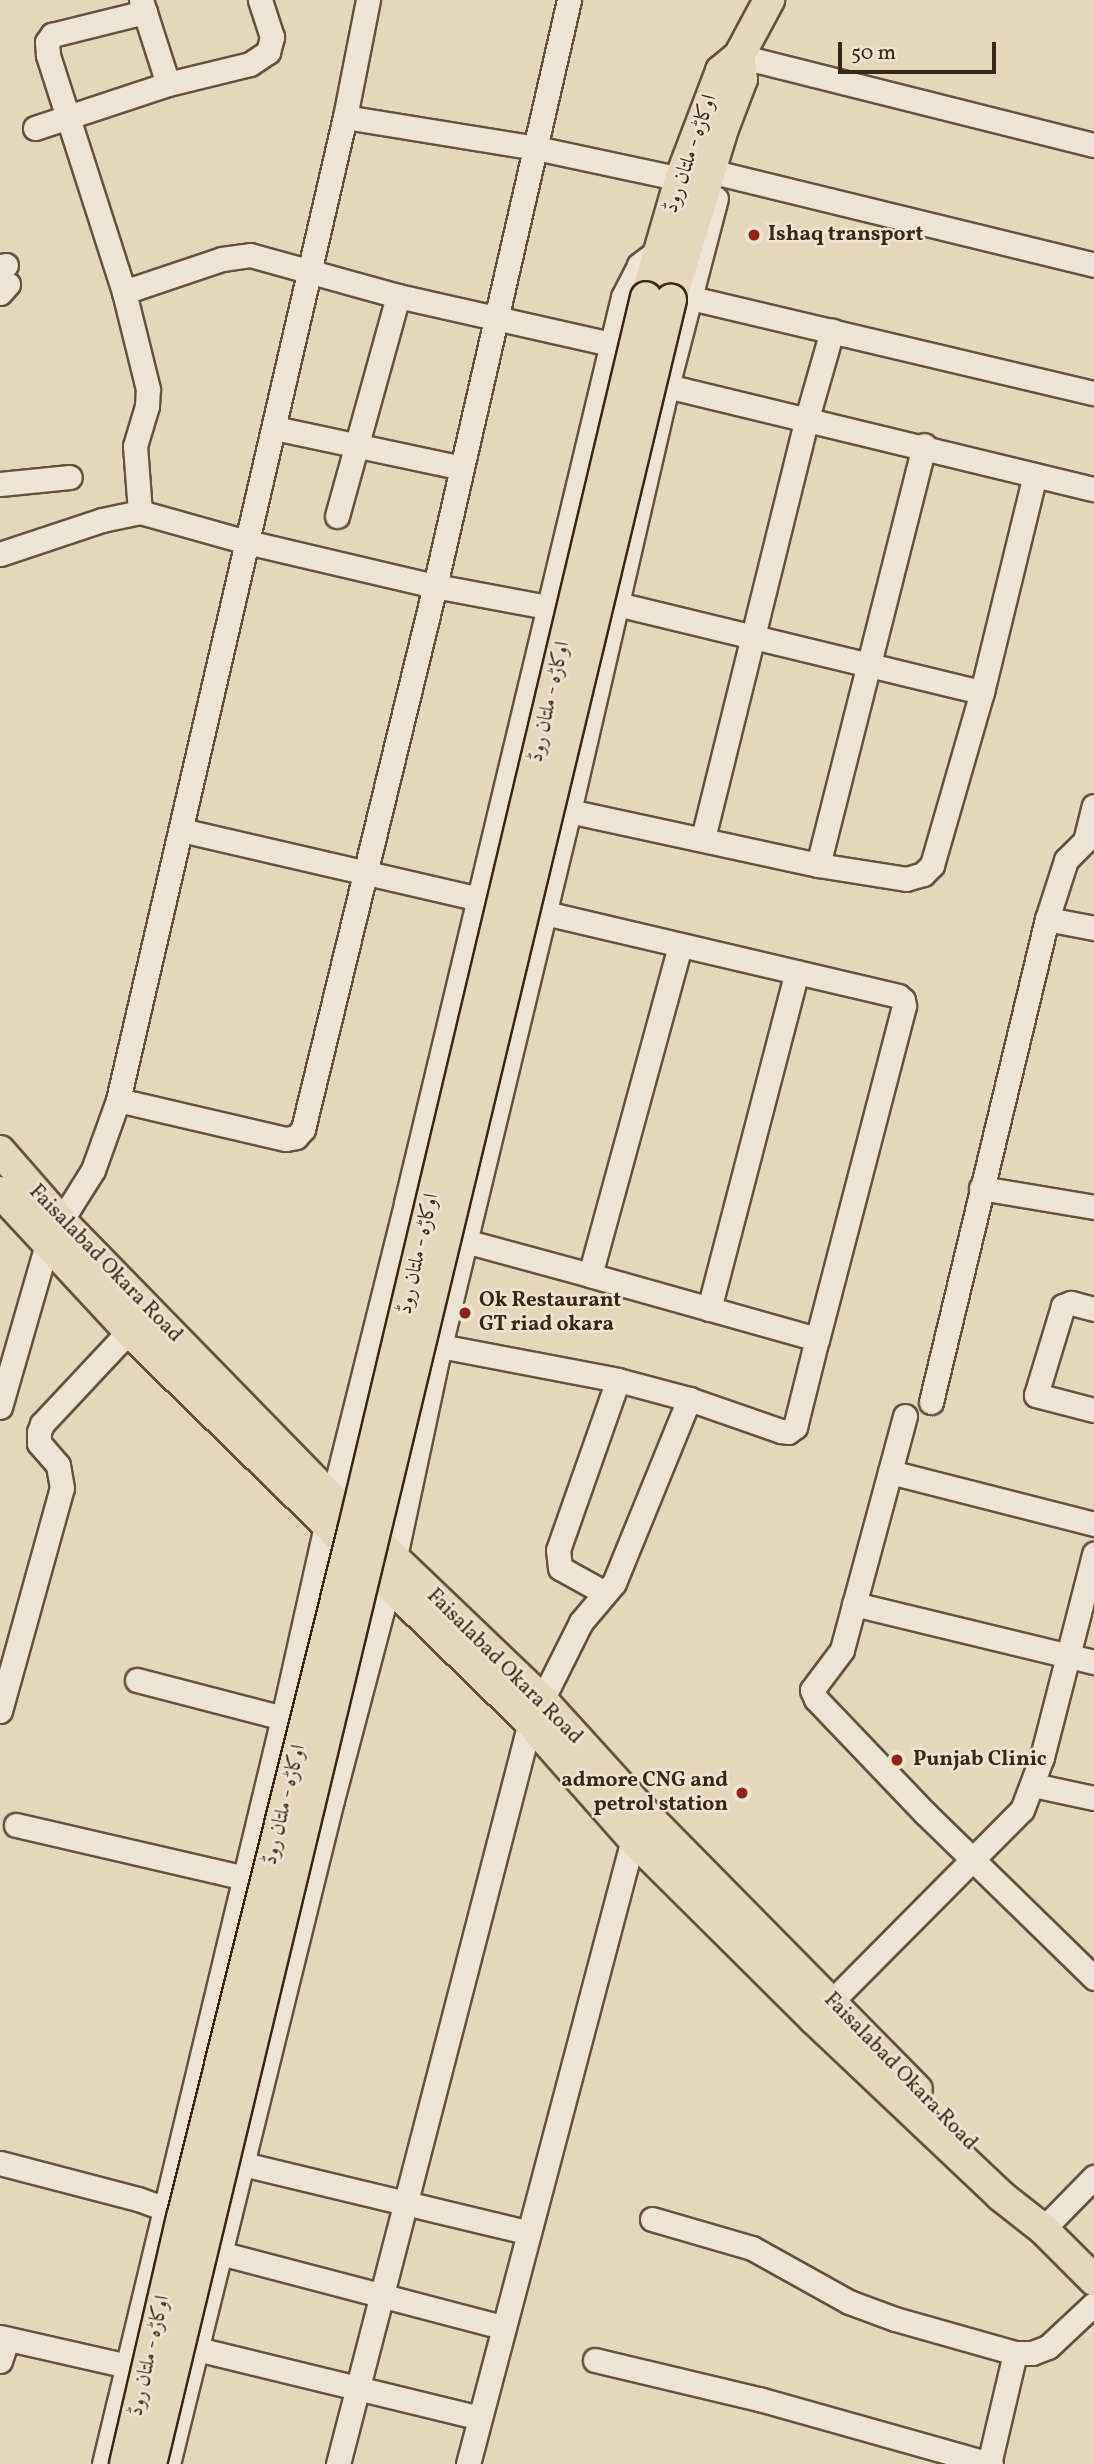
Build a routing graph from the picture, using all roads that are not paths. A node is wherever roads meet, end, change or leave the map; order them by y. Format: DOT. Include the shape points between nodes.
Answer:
graph roads {
  1 [pos="260,0"];
  2 [pos="368,0"];
  3 [pos="569,0"];
  4 [pos="769,0"];
  5 [pos="143,6"];
  6 [pos="739,56"];
  7 [pos="168,84"];
  8 [pos="68,117"];
  9 [pos="345,117"];
  10 [pos="35,128"];
  11 [pos="723,129"];
  12 [pos="1094,145"];
  13 [pos="536,148"];
  14 [pos="722,174"];
  15 [pos="680,179"];
  16 [pos="659,250"];
  17 [pos="1094,265"];
  18 [pos="310,272"];
  19 [pos="124,292"];
  20 [pos="398,296"];
  21 [pos="669,299"];
  22 [pos="496,316"];
  23 [pos="832,331"];
  24 [pos="611,344"];
  25 [pos="667,386"];
  26 [pos="1094,393"];
  27 [pos="807,418"];
  28 [pos="274,428"];
  29 [pos="923,445"];
  30 [pos="356,447"];
  31 [pos="462,468"];
  32 [pos="1035,475"];
  33 [pos="70,477"];
  34 [pos="0,484"];
  35 [pos="1094,489"];
  36 [pos="140,512"];
  37 [pos="337,516"];
  38 [pos="247,542"];
  39 [pos="0,554"];
  40 [pos="435,586"];
  41 [pos="617,604"];
  42 [pos="547,607"];
  43 [pos="752,637"];
  44 [pos="868,664"];
  45 [pos="982,692"];
  46 [pos="1094,806"];
  47 [pos="569,811"];
  48 [pos="181,830"];
  49 [pos="703,838"];
  50 [pos="818,865"];
  51 [pos="366,873"];
  52 [pos="479,899"];
  53 [pos="545,913"];
  54 [pos="1047,919"];
  55 [pos="1094,928"];
  56 [pos="680,945"];
  57 [pos="797,972"];
  58 [pos="118,1100"];
  59 [pos="0,1151"];
  60 [pos="981,1188"];
  61 [pos="0,1192"];
  62 [pos="1093,1204"];
  63 [pos="54,1232"];
  64 [pos="465,1241"];
  65 [pos="590,1275"];
  66 [pos="709,1309"];
  67 [pos="1094,1309"];
  68 [pos="129,1331"];
  69 [pos="817,1339"];
  70 [pos="440,1346"];
  71 [pos="618,1380"];
  72 [pos="689,1399"];
  73 [pos="931,1402"];
  74 [pos="0,1408"];
  75 [pos="1094,1410"];
  76 [pos="905,1416"];
  77 [pos="890,1472"];
  78 [pos="329,1512"];
  79 [pos="1094,1524"];
  80 [pos="1094,1554"];
  81 [pos="392,1572"];
  82 [pos="605,1593"];
  83 [pos="854,1604"];
  84 [pos="1068,1655"];
  85 [pos="1094,1662"];
  86 [pos="136,1680"];
  87 [pos="0,1711"];
  88 [pos="536,1711"];
  89 [pos="283,1718"];
  90 [pos="1033,1785"];
  91 [pos="1094,1798"];
  92 [pos="16,1825"];
  93 [pos="633,1839"];
  94 [pos="973,1861"];
  95 [pos="245,1878"];
  96 [pos="1094,1978"];
  97 [pos="832,2001"];
  98 [pos="0,2163"];
  99 [pos="243,2164"];
  100 [pos="1094,2177"];
  101 [pos="405,2203"];
  102 [pos="165,2208"];
  103 [pos="652,2220"];
  104 [pos="1037,2223"];
  105 [pos="527,2232"];
  106 [pos="220,2253"];
  107 [pos="1094,2280"];
  108 [pos="382,2295"];
  109 [pos="1094,2304"];
  110 [pos="503,2328"];
  111 [pos="4,2338"];
  112 [pos="197,2349"];
  113 [pos="1015,2353"];
  114 [pos="595,2360"];
  115 [pos="0,2361"];
  116 [pos="128,2366"];
  117 [pos="358,2388"];
  118 [pos="480,2418"];
  119 [pos="104,2464"];
  120 [pos="125,2464"];
  121 [pos="150,2464"];
  122 [pos="168,2464"];
  123 [pos="338,2464"];
  124 [pos="468,2464"];
  125 [pos="990,2464"];
  1 -- 7 [label="street" via="272,37 268,52 250,64"];
  2 -- 9 [label="street"];
  3 -- 13 [label="street"];
  4 -- 6 [label="main road, اوکاڑہ - ملتان روڈ"];
  5 -- 7 [label="street"];
  5 -- 8 [label="street" via="52,35 47,42"];
  6 -- 11 [label="main road, اوکاڑہ - ملتان روڈ" via="742,79"];
  6 -- 12 [label="street"];
  6 -- 15 [label="main road, اوکاڑہ - ملتان روڈ" via="721,71"];
  7 -- 8 [label="street"];
  8 -- 10 [label="street"];
  8 -- 19 [label="street"];
  9 -- 13 [label="street"];
  9 -- 18 [label="street"];
  11 -- 14 [label="street"];
  11 -- 21 [label="main road, اوکاڑہ - ملتان روڈ"];
  13 -- 15 [label="street"];
  13 -- 22 [label="street"];
  14 -- 17 [label="street"];
  14 -- 21 [label="street"];
  15 -- 16 [label="main road, اوکاڑہ - ملتان روڈ"];
  16 -- 21 [label="main road, اوکاڑہ - ملتان روڈ"];
  16 -- 24 [label="street" via="639,265 628,286"];
  18 -- 19 [label="street" via="250,255 222,259"];
  18 -- 20 [label="street"];
  18 -- 28 [label="street"];
  19 -- 36 [label="street" via="148,389 135,446"];
  20 -- 22 [label="street"];
  20 -- 30 [label="street"];
  21 -- 23 [label="street"];
  21 -- 25 [label="street"];
  21 -- 120 [label="main road, اوکاڑہ - ملتان روڈ, bridge" via="360,1504"];
  21 -- 121 [label="main road, اوکاڑہ - ملتان روڈ, bridge"];
  22 -- 24 [label="street"];
  22 -- 31 [label="street"];
  23 -- 26 [label="street"];
  23 -- 27 [label="street"];
  24 -- 42 [label="street"];
  25 -- 27 [label="street"];
  25 -- 41 [label="street"];
  27 -- 29 [label="street"];
  27 -- 43 [label="street"];
  28 -- 30 [label="street"];
  28 -- 38 [label="street"];
  29 -- 32 [label="street"];
  29 -- 44 [label="street"];
  30 -- 31 [label="street"];
  30 -- 37 [label="street"];
  31 -- 40 [label="street"];
  32 -- 35 [label="street"];
  32 -- 45 [label="street"];
  33 -- 34 [label="street"];
  36 -- 38 [label="street"];
  36 -- 39 [label="street"];
  38 -- 40 [label="street"];
  38 -- 48 [label="street"];
  40 -- 42 [label="street"];
  40 -- 51 [label="street"];
  41 -- 43 [label="street"];
  41 -- 47 [label="street"];
  42 -- 52 [label="street"];
  43 -- 44 [label="street"];
  43 -- 49 [label="street"];
  44 -- 45 [label="street"];
  44 -- 50 [label="street"];
  45 -- 50 [label="street" via="932,865 923,874 906,878"];
  46 -- 54 [label="street" via="1086,841 1066,860"];
  47 -- 49 [label="street"];
  47 -- 53 [label="street"];
  48 -- 51 [label="street"];
  48 -- 58 [label="street"];
  49 -- 50 [label="street"];
  51 -- 52 [label="street"];
  51 -- 58 [label="street" via="303,1129 296,1137 286,1139"];
  52 -- 78 [label="street"];
  53 -- 56 [label="street"];
  53 -- 64 [label="street"];
  54 -- 55 [label="street"];
  54 -- 60 [label="street"];
  56 -- 57 [label="street"];
  56 -- 65 [label="street"];
  57 -- 66 [label="street"];
  57 -- 69 [label="street" via="898,996 904,1006"];
  58 -- 63 [label="street" via="93,1170"];
  59 -- 63 [label="main road, Faisalabad Okara Road"];
  60 -- 62 [label="street"];
  60 -- 73 [label="street"];
  61 -- 63 [label="main road, Faisalabad Okara Road"];
  63 -- 68 [label="main road, Faisalabad Okara Road"];
  63 -- 74 [label="street"];
  63 -- 78 [label="main road, Faisalabad Okara Road"];
  64 -- 65 [label="street"];
  64 -- 70 [label="street"];
  65 -- 66 [label="street"];
  66 -- 69 [label="street"];
  67 -- 75 [label="street" via="1071,1303 1063,1306 1035,1395"];
  68 -- 78 [label="main road, Faisalabad Okara Road"];
  68 -- 87 [label="street" via="39,1432 40,1443 58,1465 62,1488"];
  69 -- 72 [label="street" via="795,1427 788,1432"];
  70 -- 71 [label="street"];
  70 -- 81 [label="street"];
  71 -- 72 [label="street"];
  71 -- 82 [label="street" via="558,1550 560,1568"];
  72 -- 82 [label="street" via="614,1583"];
  76 -- 77 [label="street"];
  77 -- 79 [label="street"];
  77 -- 83 [label="street"];
  78 -- 81 [label="main road, Faisalabad Okara Road"];
  78 -- 89 [label="street"];
  80 -- 84 [label="street"];
  81 -- 88 [label="main road, Faisalabad Okara Road"];
  81 -- 99 [label="street"];
  82 -- 88 [label="street" via="581,1622"];
  83 -- 84 [label="street"];
  83 -- 94 [label="street" via="842,1650 812,1690 816,1699"];
  84 -- 85 [label="street"];
  84 -- 90 [label="street"];
  86 -- 89 [label="street"];
  88 -- 93 [label="main road, Faisalabad Okara Road"];
  88 -- 97 [label="main road, Faisalabad Okara Road"];
  88 -- 101 [label="street"];
  89 -- 95 [label="street"];
  90 -- 91 [label="street"];
  90 -- 94 [label="street" via="1022,1810"];
  92 -- 95 [label="street"];
  93 -- 104 [label="main road, Faisalabad Okara Road" via="814,2019 1001,2196"];
  93 -- 105 [label="street"];
  94 -- 96 [label="street"];
  94 -- 97 [label="street"];
  95 -- 102 [label="street"];
  97 -- 104 [label="main road, Faisalabad Okara Road" via="1011,2186"];
  98 -- 102 [label="street"];
  99 -- 101 [label="street"];
  99 -- 106 [label="street"];
  100 -- 104 [label="street"];
  101 -- 105 [label="street"];
  101 -- 108 [label="street"];
  102 -- 116 [label="street"];
  103 -- 113 [label="street" via="752,2248 849,2302 895,2319"];
  104 -- 107 [label="main road, Faisalabad Okara Road"];
  105 -- 110 [label="street"];
  106 -- 108 [label="street"];
  106 -- 112 [label="street"];
  108 -- 110 [label="street"];
  108 -- 117 [label="street"];
  109 -- 113 [label="street" via="1048,2347"];
  110 -- 118 [label="street"];
  111 -- 115 [label="street"];
  111 -- 116 [label="street"];
  112 -- 117 [label="street"];
  112 -- 122 [label="street"];
  113 -- 125 [label="street"];
  114 -- 125 [label="street" via="759,2399"];
  116 -- 119 [label="street"];
  117 -- 118 [label="street"];
  117 -- 123 [label="street"];
  118 -- 124 [label="street"];
}
